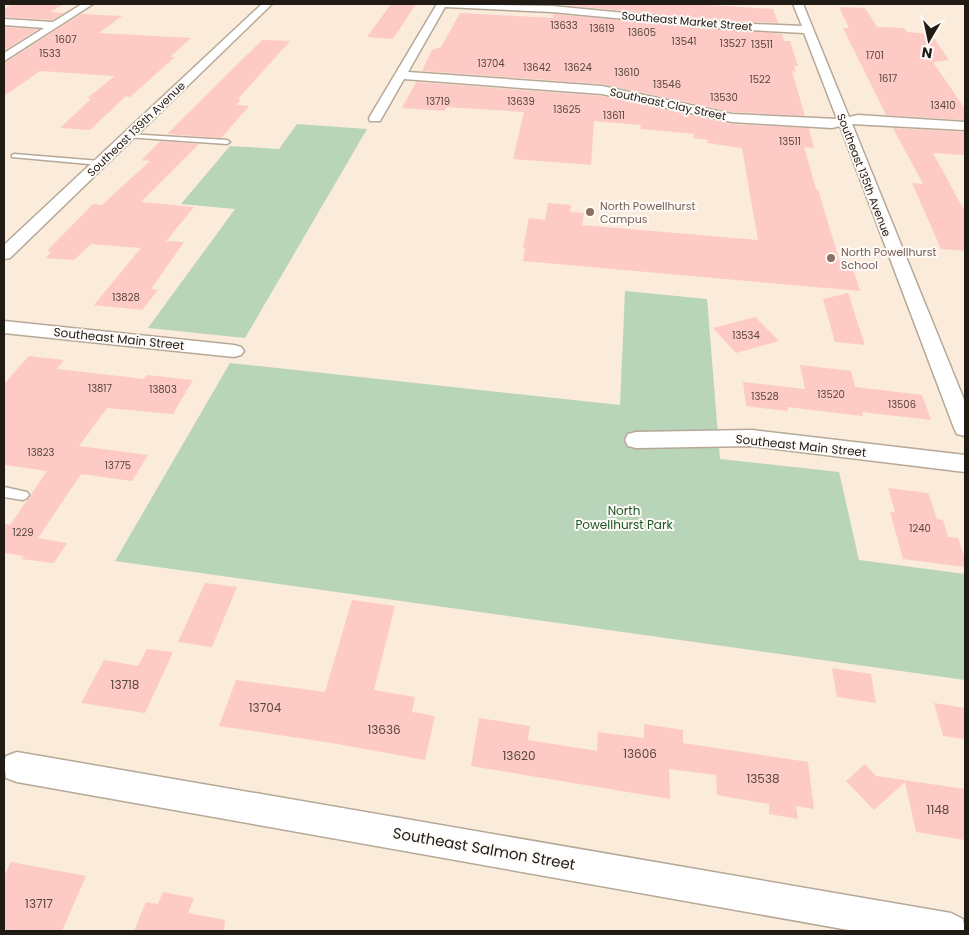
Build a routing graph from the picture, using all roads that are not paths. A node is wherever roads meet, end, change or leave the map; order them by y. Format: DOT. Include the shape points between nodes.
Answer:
graph roads {
  1 [pos="88,4"];
  2 [pos="268,4"];
  3 [pos="442,4"];
  4 [pos="447,4"];
  5 [pos="798,4"];
  6 [pos="4,22"];
  7 [pos="54,26"];
  8 [pos="808,30"];
  9 [pos="4,58"];
  10 [pos="400,75"];
  11 [pos="375,118"];
  12 [pos="843,122"];
  13 [pos="965,126"];
  14 [pos="128,136"];
  15 [pos="227,142"];
  16 [pos="14,156"];
  17 [pos="100,163"];
  18 [pos="4,254"];
  19 [pos="4,327"];
  20 [pos="234,351"];
  21 [pos="965,428"];
  22 [pos="636,440"];
  23 [pos="965,464"];
  24 [pos="4,492"];
  25 [pos="23,495"];
  26 [pos="17,767"];
  27 [pos="951,931"];
  1 -- 7 [label="street"];
  2 -- 14 [label="street, Southeast 139th Avenue"];
  3 -- 10 [label="street"];
  4 -- 8 [label="street, Southeast Market Street" via="552,9"];
  5 -- 8 [label="street, Southeast 135th Avenue"];
  6 -- 7 [label="street"];
  7 -- 9 [label="street"];
  8 -- 12 [label="street, Southeast 135th Avenue"];
  10 -- 11 [label="street"];
  10 -- 12 [label="street, Southeast Clay Street" via="602,90 732,118"];
  12 -- 13 [label="street, Southeast Clay Street" via="858,119"];
  12 -- 21 [label="street, Southeast 135th Avenue"];
  14 -- 15 [label="lane"];
  14 -- 17 [label="street, Southeast 139th Avenue"];
  16 -- 17 [label="lane"];
  17 -- 18 [label="street, Southeast 139th Avenue"];
  19 -- 20 [label="street, Southeast Main Street"];
  22 -- 23 [label="street, Southeast Main Street" via="752,438"];
  24 -- 25 [label="lane"];
  26 -- 27 [label="street, Southeast Salmon Street"];
}
